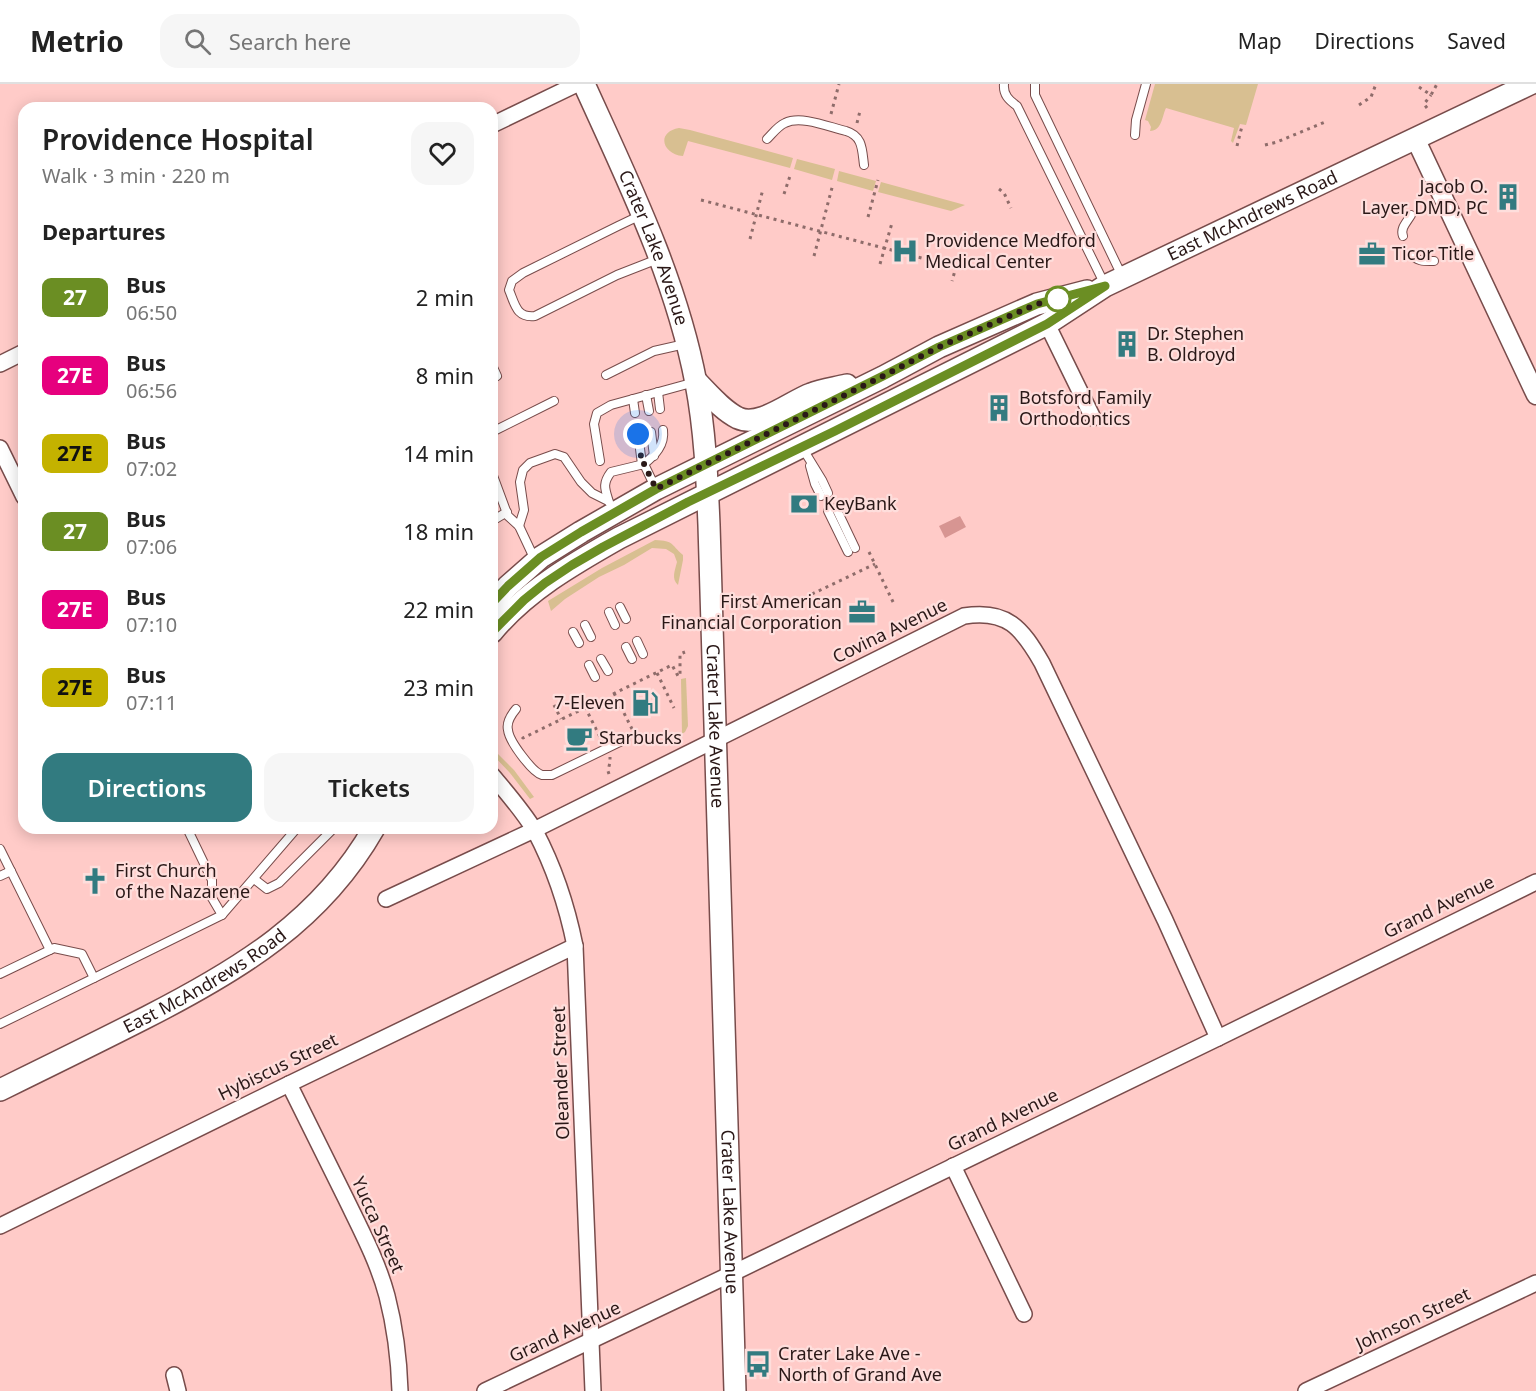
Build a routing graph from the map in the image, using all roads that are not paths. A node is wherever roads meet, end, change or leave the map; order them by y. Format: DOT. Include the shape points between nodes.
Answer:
graph roads {
  1 [pos="577,84"];
  2 [pos="584,84"];
  3 [pos="1004,84"];
  4 [pos="1035,84"];
  5 [pos="1146,84"];
  6 [pos="1530,84"];
  7 [pos="498,122"];
  8 [pos="1135,135"];
  9 [pos="1415,138"];
  10 [pos="767,139"];
  11 [pos="864,165"];
  12 [pos="643,215"];
  13 [pos="1412,215"];
  14 [pos="1403,236"];
  15 [pos="1412,254"];
  16 [pos="660,258"];
  17 [pos="1434,261"];
  18 [pos="1114,282"];
  19 [pos="1047,324"];
  20 [pos="687,343"];
  21 [pos="18,355"];
  22 [pos="0,364"];
  23 [pos="606,375"];
  24 [pos="883,376"];
  25 [pos="696,381"];
  26 [pos="658,392"];
  27 [pos="646,395"];
  28 [pos="1536,395"];
  29 [pos="633,399"];
  30 [pos="554,401"];
  31 [pos="660,409"];
  32 [pos="649,411"];
  33 [pos="635,412"];
  34 [pos="1093,418"];
  35 [pos="498,429"];
  36 [pos="663,430"];
  37 [pos="651,432"];
  38 [pos="638,434"];
  39 [pos="0,448"];
  40 [pos="805,453"];
  41 [pos="654,456"];
  42 [pos="600,461"];
  43 [pos="643,464"];
  44 [pos="707,464"];
  45 [pos="18,485"];
  46 [pos="498,489"];
  47 [pos="656,489"];
  48 [pos="708,493"];
  49 [pos="825,494"];
  50 [pos="611,506"];
  51 [pos="832,509"];
  52 [pos="507,512"];
  53 [pos="498,517"];
  54 [pos="519,526"];
  55 [pos="852,550"];
  56 [pos="536,562"];
  57 [pos="498,597"];
  58 [pos="620,607"];
  59 [pos="609,612"];
  60 [pos="626,620"];
  61 [pos="585,625"];
  62 [pos="615,625"];
  63 [pos="498,626"];
  64 [pos="573,632"];
  65 [pos="591,637"];
  66 [pos="637,642"];
  67 [pos="579,643"];
  68 [pos="626,647"];
  69 [pos="643,654"];
  70 [pos="602,659"];
  71 [pos="632,659"];
  72 [pos="589,664"];
  73 [pos="608,671"];
  74 [pos="595,677"];
  75 [pos="516,709"];
  76 [pos="626,738"];
  77 [pos="715,740"];
  78 [pos="498,782"];
  79 [pos="534,830"];
  80 [pos="190,834"];
  81 [pos="292,834"];
  82 [pos="328,834"];
  83 [pos="370,834"];
  84 [pos="0,849"];
  85 [pos="11,871"];
  86 [pos="0,876"];
  87 [pos="254,879"];
  88 [pos="1536,882"];
  89 [pos="386,899"];
  90 [pos="222,915"];
  91 [pos="575,946"];
  92 [pos="50,950"];
  93 [pos="0,974"];
  94 [pos="94,978"];
  95 [pos="0,1024"];
  96 [pos="1218,1038"];
  97 [pos="289,1084"];
  98 [pos="0,1090"];
  99 [pos="953,1166"];
  100 [pos="0,1226"];
  101 [pos="731,1274"];
  102 [pos="1536,1283"];
  103 [pos="1024,1314"];
  104 [pos="592,1341"];
  105 [pos="174,1375"];
  106 [pos="1338,1384"];
  107 [pos="178,1391"];
  108 [pos="400,1391"];
  109 [pos="485,1391"];
  110 [pos="593,1391"];
  111 [pos="735,1391"];
  112 [pos="1306,1391"];
  1 -- 7 [label="street"];
  2 -- 12 [label="main road, Crater Lake Avenue"];
  3 -- 18 [label="lane" via="1005,94 1017,106"];
  4 -- 18 [label="lane" via="1035,95"];
  5 -- 8 [label="lane"];
  6 -- 9 [label="main road, East McAndrews Road"];
  9 -- 18 [label="main road, East McAndrews Road"];
  9 -- 28 [label="street"];
  10 -- 11 [label="lane" via="784,123 798,119 846,131 859,140"];
  12 -- 16 [label="main road, Crater Lake Avenue"];
  12 -- 16 [label="lane" via="523,273 512,280 509,290 518,311 526,317 535,316"];
  13 -- 14 [label="lane" via="1404,226"];
  15 -- 17 [label="lane" via="1419,260"];
  16 -- 20 [label="main road, Crater Lake Avenue"];
  18 -- 19 [label="main road, East McAndrews Road"];
  18 -- 24 [label="main road, East McAndrews Road" via="1037,304"];
  19 -- 34 [label="street"];
  19 -- 40 [label="main road, East McAndrews Road"];
  20 -- 23 [label="lane" via="654,351"];
  20 -- 25 [label="main road, Crater Lake Avenue"];
  21 -- 22 [label="street"];
  24 -- 25 [label="main road" via="812,393 762,418 749,420 728,411"];
  24 -- 44 [label="main road, East McAndrews Road"];
  25 -- 26 [label="lane"];
  25 -- 44 [label="main road, Crater Lake Avenue"];
  26 -- 27 [label="lane"];
  26 -- 31 [label="lane"];
  27 -- 29 [label="lane"];
  27 -- 32 [label="lane"];
  29 -- 33 [label="lane"];
  29 -- 42 [label="lane" via="597,413 594,424"];
  30 -- 35 [label="lane"];
  36 -- 41 [label="lane" via="661,446"];
  37 -- 41 [label="lane"];
  38 -- 43 [label="lane"];
  39 -- 45 [label="street"];
  40 -- 48 [label="main road, East McAndrews Road"];
  40 -- 49 [label="lane" via="815,484"];
  41 -- 43 [label="lane"];
  43 -- 47 [label="lane"];
  43 -- 50 [label="lane" via="611,472 605,480"];
  44 -- 47 [label="main road, East McAndrews Road"];
  44 -- 48 [label="main road, Crater Lake Avenue"];
  46 -- 52 [label="lane"];
  47 -- 50 [label="main road, East McAndrews Road"];
  48 -- 63 [label="main road, East McAndrews Road" via="572,565 524,600"];
  48 -- 77 [label="main road, Crater Lake Avenue"];
  50 -- 54 [label="lane" via="581,482 564,457 555,454 530,463 523,470 520,482 524,510"];
  50 -- 56 [label="main road, East McAndrews Road"];
  51 -- 55 [label="lane"];
  52 -- 53 [label="lane"];
  52 -- 54 [label="lane"];
  54 -- 56 [label="lane"];
  56 -- 57 [label="main road, East McAndrews Road"];
  58 -- 60 [label="lane"];
  59 -- 62 [label="lane"];
  61 -- 65 [label="lane"];
  64 -- 67 [label="lane"];
  66 -- 69 [label="lane"];
  68 -- 71 [label="lane"];
  70 -- 73 [label="lane"];
  72 -- 74 [label="lane"];
  75 -- 76 [label="lane" via="507,728 509,737 543,775 552,775"];
  77 -- 79 [label="street, Covina Avenue"];
  77 -- 96 [label="street, Covina Avenue" via="964,616 991,614 1003,618 1024,635 1042,663"];
  77 -- 101 [label="main road, Crater Lake Avenue"];
  78 -- 79 [label="street, Oleander Street"];
  79 -- 89 [label="street, Covina Avenue"];
  79 -- 91 [label="street, Oleander Street" via="569,916"];
  80 -- 90 [label="lane" via="212,880 212,898"];
  81 -- 87 [label="lane"];
  82 -- 87 [label="lane" via="279,883 267,889"];
  83 -- 98 [label="main road, East McAndrews Road" via="327,892 265,948 183,999"];
  84 -- 85 [label="lane"];
  85 -- 86 [label="lane"];
  85 -- 92 [label="lane"];
  87 -- 90 [label="lane"];
  88 -- 96 [label="street, Grand Avenue"];
  90 -- 94 [label="lane"];
  91 -- 97 [label="street, Hybiscus Street"];
  91 -- 104 [label="street, Oleander Street"];
  92 -- 93 [label="lane"];
  92 -- 94 [label="lane" via="82,954"];
  94 -- 95 [label="lane"];
  96 -- 99 [label="street, Grand Avenue"];
  97 -- 100 [label="street, Hybiscus Street"];
  97 -- 108 [label="street, Yucca Street" via="379,1270 395,1335"];
  99 -- 101 [label="street, Grand Avenue"];
  99 -- 103 [label="street"];
  101 -- 104 [label="street, Grand Avenue"];
  101 -- 111 [label="main road, Crater Lake Avenue"];
  102 -- 106 [label="street, Johnson Street"];
  104 -- 109 [label="street, Grand Avenue"];
  104 -- 110 [label="street, Oleander Street"];
  105 -- 107 [label="street"];
  106 -- 112 [label="street, Johnson Street"];
}
